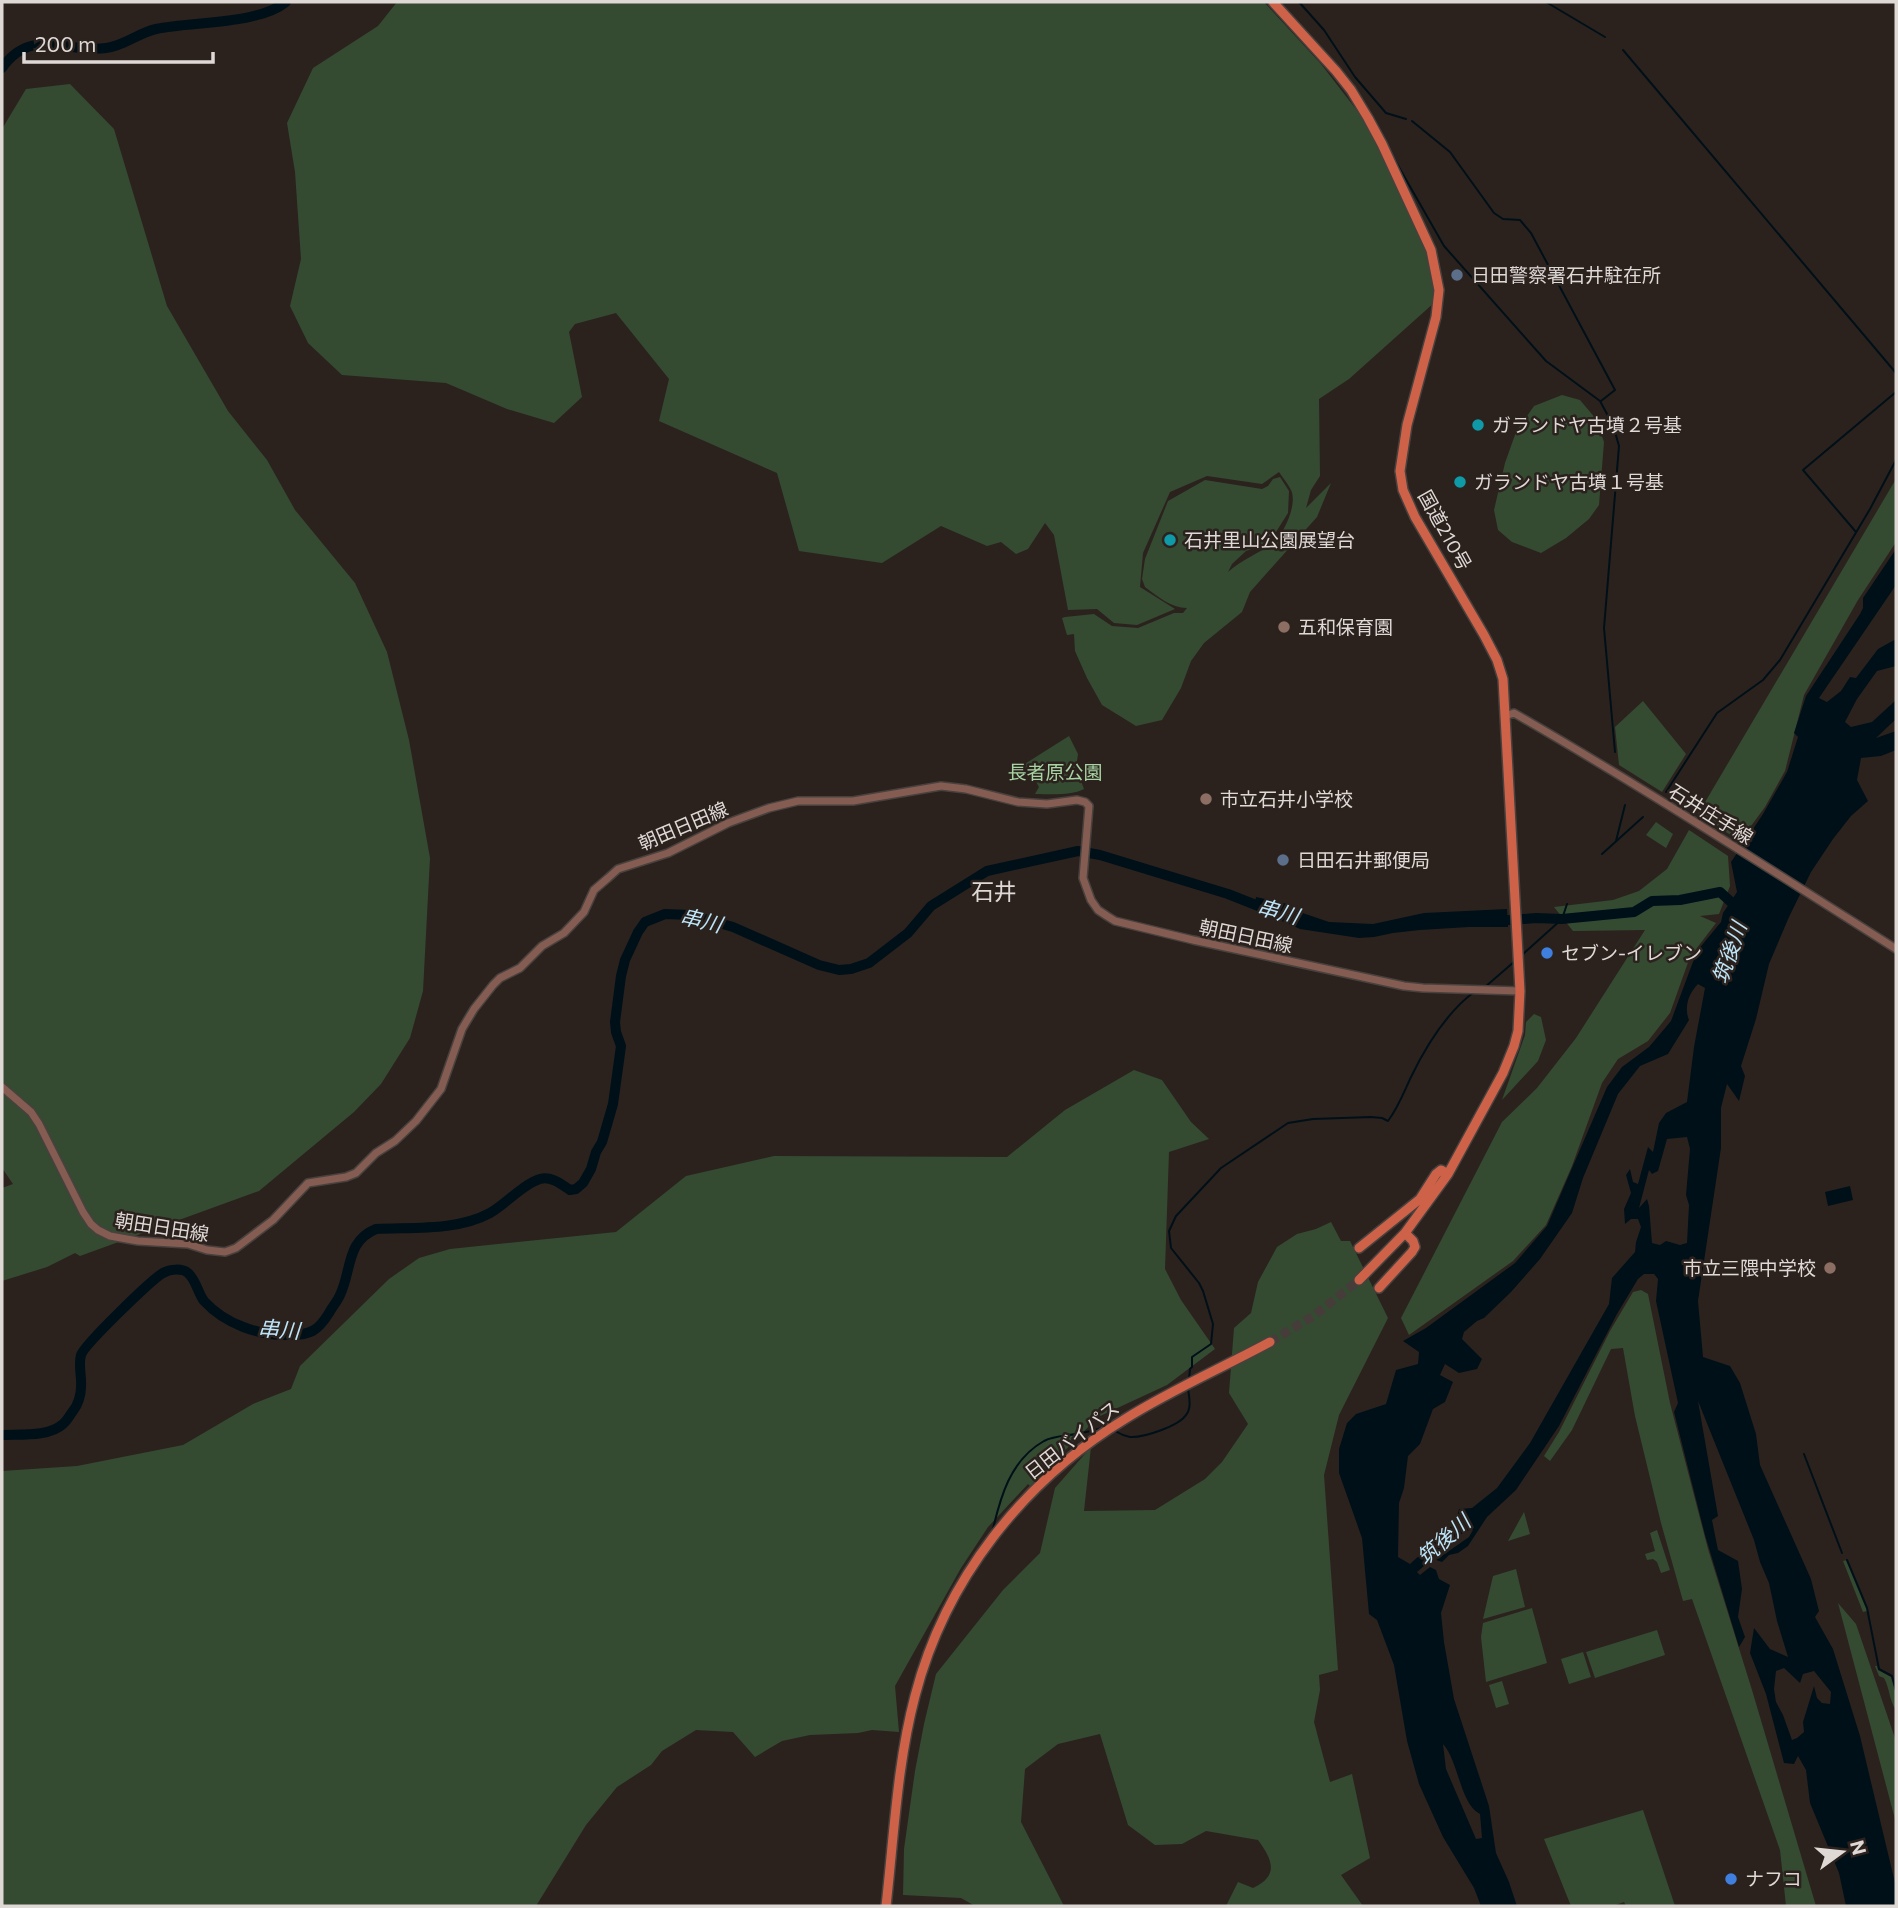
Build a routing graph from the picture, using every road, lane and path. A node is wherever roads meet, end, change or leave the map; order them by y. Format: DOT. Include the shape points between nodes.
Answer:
graph roads {
  1 [pos="1273,2"];
  2 [pos="1505,716"];
  3 [pos="1896,949"];
  4 [pos="1520,992"];
  5 [pos="2,1087"];
  6 [pos="1448,1174"];
  7 [pos="1405,1233"];
  8 [pos="1359,1248"];
  9 [pos="1359,1280"];
  10 [pos="1379,1287"];
  11 [pos="1270,1342"];
  12 [pos="886,1906"];
  1 -- 2 [label="highway, 国道210号" via="1351,90 1382,144 1431,250 1439,290 1436,317 1407,425 1400,471 1403,490 1497,660"];
  2 -- 3 [label="main road, 石井庄手線" via="1514,713"];
  2 -- 4 [label="highway, 国道210号"];
  4 -- 5 [label="main road, 朝田日田線" via="1404,986 1115,921 1098,910 1083,877 1089,806 1083,801 1032,804 950,786 932,787 853,801 788,803 618,869 594,890 584,912 564,933 493,985 463,1029 441,1089 416,1121 356,1173 308,1183 273,1220 225,1252 125,1239 98,1230 83,1212 31,1112"];
  4 -- 6 [label="highway" via="1514,1046"];
  6 -- 7 [label="highway"];
  6 -- 8 [label="highway" via="1436,1174 1420,1199"];
  7 -- 9 [label="highway"];
  7 -- 10 [label="highway" via="1415,1247"];
  11 -- 12 [label="highway, 日田バイパス" via="1098,1437 1039,1485 974,1563 936,1633 922,1670 902,1760"];
}
